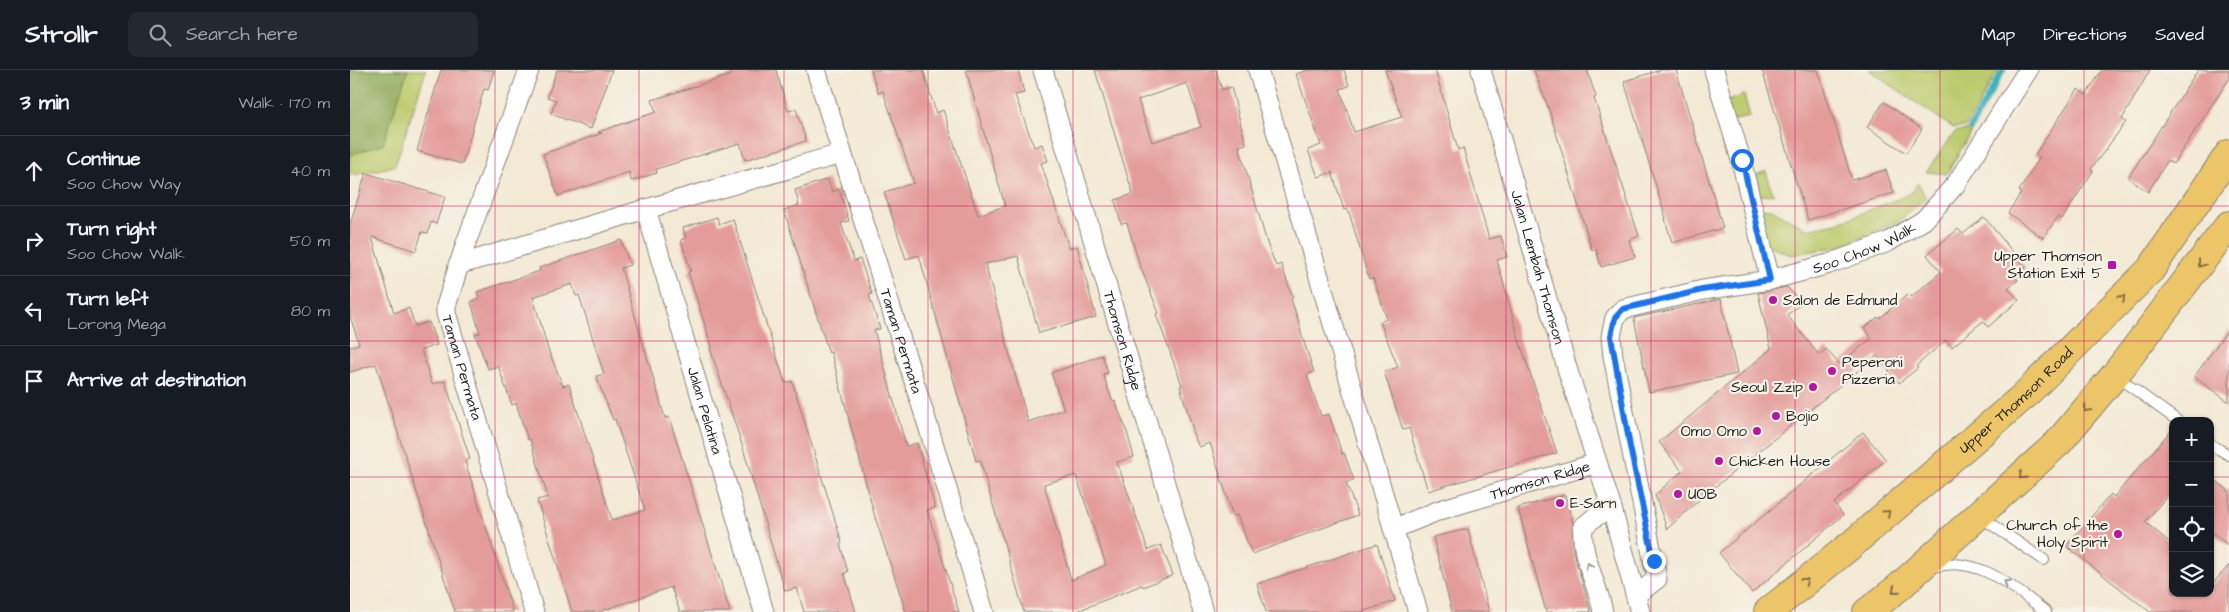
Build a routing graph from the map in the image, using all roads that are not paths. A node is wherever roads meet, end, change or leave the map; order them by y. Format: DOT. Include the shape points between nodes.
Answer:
graph roads {
  1 [pos="529,70"];
  2 [pos="816,70"];
  3 [pos="1044,70"];
  4 [pos="1258,70"];
  5 [pos="1481,70"];
  6 [pos="1714,70"];
  7 [pos="2028,70"];
  8 [pos="842,154"];
  9 [pos="2229,154"];
  10 [pos="646,208"];
  11 [pos="2229,225"];
  12 [pos="458,265"];
  13 [pos="2151,269"];
  14 [pos="1770,280"];
  15 [pos="2178,294"];
  16 [pos="2115,375"];
  17 [pos="2173,417"];
  18 [pos="2214,446"];
  19 [pos="2229,455"];
  20 [pos="1597,463"];
  21 [pos="1612,509"];
  22 [pos="1979,516"];
  23 [pos="1393,529"];
  24 [pos="2044,560"];
  25 [pos="1915,572"];
  26 [pos="1638,604"];
  27 [pos="1872,610"];
  28 [pos="534,612"];
  29 [pos="764,612"];
  30 [pos="984,612"];
  31 [pos="1203,612"];
  32 [pos="1418,612"];
  33 [pos="1603,612"];
  34 [pos="1768,612"];
  35 [pos="2046,612"];
  1 -- 12 [label="street, Taman Permata"];
  2 -- 8 [label="street, Taman Permata"];
  3 -- 31 [label="street, Thomson Ridge"];
  4 -- 23 [label="street"];
  5 -- 20 [label="street, Jalan Lembah Thomson"];
  6 -- 14 [label="street" via="1742,160"];
  7 -- 14 [label="street, Soo Chow Walk" via="1956,184 1924,220 1888,242 1829,264"];
  8 -- 10 [label="street"];
  8 -- 30 [label="street, Taman Permata"];
  9 -- 13 [label="main road, Upper Thomson Road"];
  10 -- 12 [label="street"];
  10 -- 29 [label="street, Jalan Pelatina"];
  11 -- 15 [label="main road, one-way"];
  12 -- 28 [label="street, Taman Permata" via="446,312"];
  13 -- 15 [label="main road" via="2167,274 2175,283"];
  34 -- 13 [label="main road, Upper Thomson Road, one-way" via="2024,396"];
  14 -- 26 [label="street, Soo Chow Walk" via="1702,290 1623,309 1615,318 1611,336 1613,356 1657,578"];
  15 -- 16 [label="main road"];
  16 -- 17 [label="lane"];
  16 -- 22 [label="main road, one-way" via="2058,443"];
  18 -- 19 [label="lane"];
  20 -- 21 [label="street, Thomson Ridge"];
  20 -- 23 [label="street, Thomson Ridge" via="1440,510"];
  21 -- 26 [label="street, Thomson Ridge"];
  33 -- 21 [label="street, one-way" via="1582,537 1583,526"];
  22 -- 24 [label="lane"];
  22 -- 25 [label="main road"];
  23 -- 32 [label="street"];
  25 -- 27 [label="main road, one-way"];
  35 -- 25 [label="lane, one-way" via="2002,579 1980,569 1946,563"];
}
